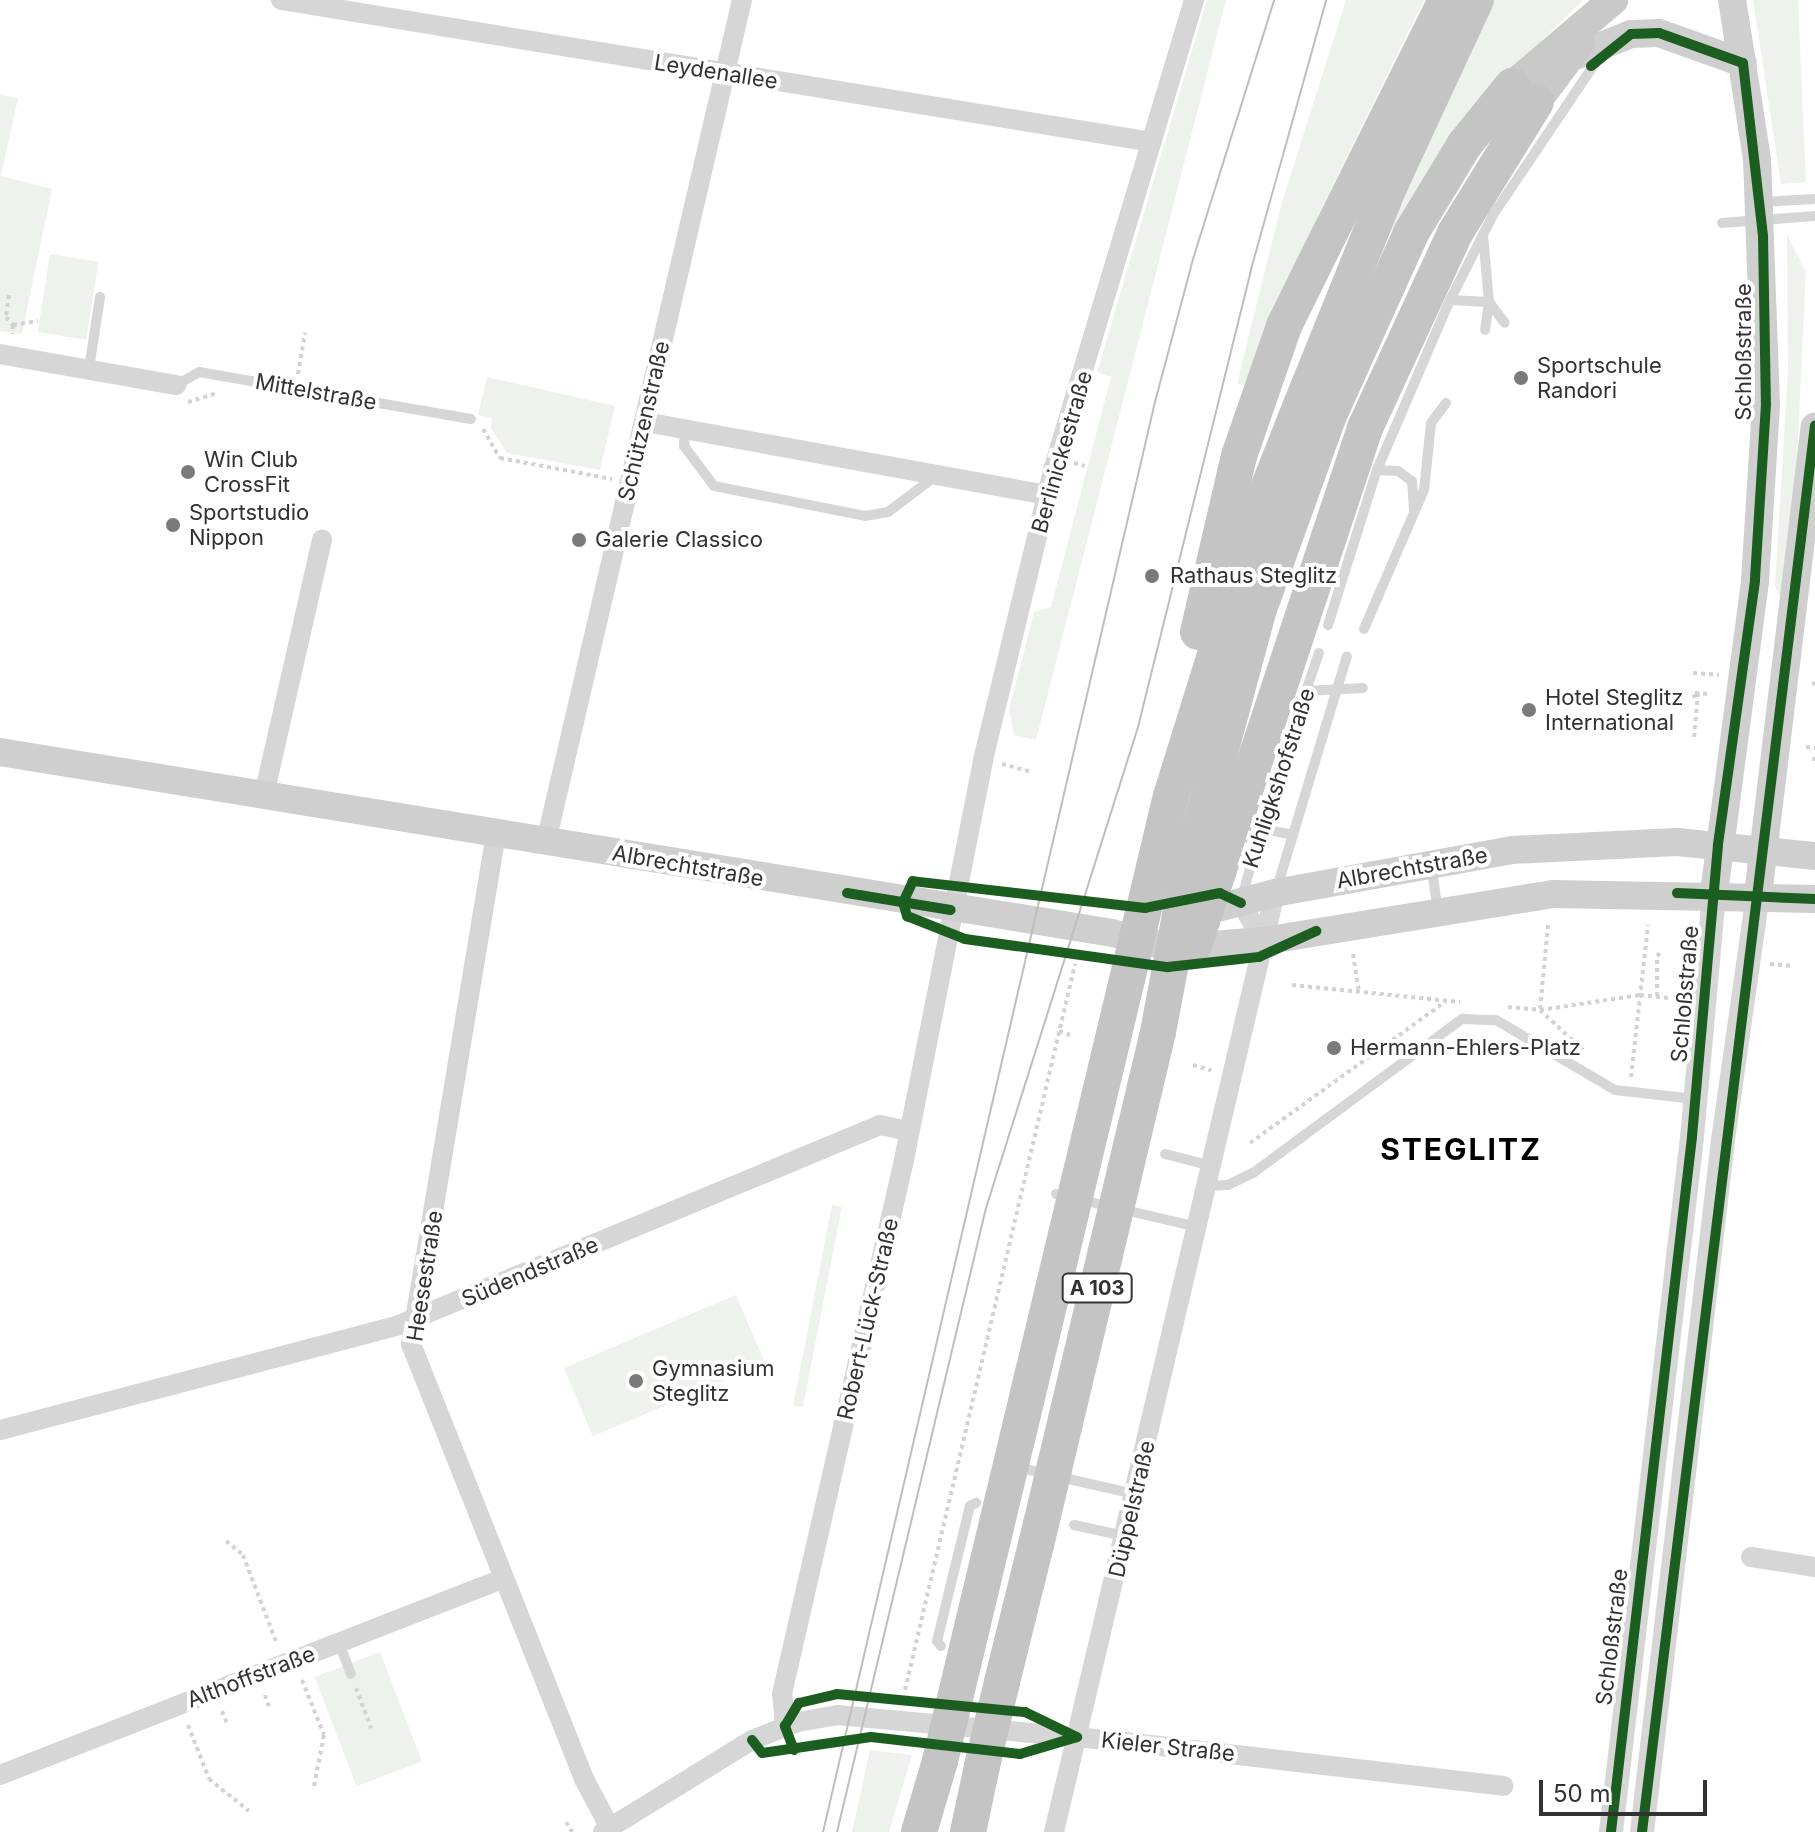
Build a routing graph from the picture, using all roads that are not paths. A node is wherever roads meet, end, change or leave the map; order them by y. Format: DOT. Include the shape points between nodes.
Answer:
graph roads {
  1 [pos="281,0"];
  2 [pos="742,0"];
  3 [pos="1194,0"];
  4 [pos="1446,0"];
  5 [pos="1476,0"];
  6 [pos="1613,0"];
  7 [pos="1732,0"];
  8 [pos="1585,28"];
  9 [pos="1582,62"];
  10 [pos="1743,63"];
  11 [pos="725,74"];
  12 [pos="1576,87"];
  13 [pos="1524,94"];
  14 [pos="1152,142"];
  15 [pos="1815,199"];
  16 [pos="1761,210"];
  17 [pos="1815,216"];
  18 [pos="1722,223"];
  19 [pos="1483,233"];
  20 [pos="100,297"];
  21 [pos="1450,300"];
  22 [pos="1489,302"];
  23 [pos="1505,323"];
  24 [pos="1485,330"];
  25 [pos="6,345"];
  26 [pos="89,369"];
  27 [pos="176,385"];
  28 [pos="1446,403"];
  29 [pos="1315,410"];
  30 [pos="471,419"];
  31 [pos="645,422"];
  32 [pos="1815,426"];
  33 [pos="685,430"];
  34 [pos="1377,470"];
  35 [pos="939,474"];
  36 [pos="1046,495"];
  37 [pos="1414,517"];
  38 [pos="322,540"];
  39 [pos="1328,625"];
  40 [pos="1364,629"];
  41 [pos="1319,653"];
  42 [pos="1347,656"];
  43 [pos="1363,688"];
  44 [pos="1306,691"];
  45 [pos="1337,692"];
  46 [pos="0,752"];
  47 [pos="264,795"];
  48 [pos="1171,796"];
  49 [pos="1260,828"];
  50 [pos="496,834"];
  51 [pos="1293,835"];
  52 [pos="546,842"];
  53 [pos="1718,845"];
  54 [pos="1765,850"];
  55 [pos="1815,856"];
  56 [pos="1430,863"];
  57 [pos="1275,893"];
  58 [pos="1714,893"];
  59 [pos="1758,895"];
  60 [pos="1815,899"];
  61 [pos="1241,903"];
  62 [pos="951,910"];
  63 [pos="1438,910"];
  64 [pos="1112,933"];
  65 [pos="1263,941"];
  66 [pos="1158,1032"];
  67 [pos="1695,1099"];
  68 [pos="909,1131"];
  69 [pos="1165,1154"];
  70 [pos="1210,1176"];
  71 [pos="1056,1194"];
  72 [pos="1198,1227"];
  73 [pos="416,1320"];
  74 [pos="0,1430"];
  75 [pos="995,1462"];
  76 [pos="1135,1494"];
  77 [pos="976,1503"];
  78 [pos="1074,1525"];
  79 [pos="1125,1536"];
  80 [pos="1751,1557"];
  81 [pos="1815,1567"];
  82 [pos="502,1579"];
  83 [pos="339,1643"];
  84 [pos="941,1646"];
  85 [pos="351,1674"];
  86 [pos="785,1726"];
  87 [pos="1077,1737"];
  88 [pos="0,1775"];
  89 [pos="1503,1786"];
  90 [pos="606,1830"];
  91 [pos="919,1832"];
  92 [pos="968,1832"];
  93 [pos="1054,1832"];
  94 [pos="1611,1832"];
  95 [pos="1642,1832"];
  1 -- 11 [label="street, Leydenallee"];
  2 -- 11 [label="street, Schützenstraße"];
  3 -- 14 [label="street, Berlinickestraße"];
  4 -- 48 [label="highway, bridge" via="1284,326 1239,456 1188,677"];
  5 -- 29 [label="highway" via="1390,185"];
  6 -- 8 [label="main road"];
  7 -- 10 [label="main road, Schloßstraße"];
  8 -- 9 [label="main road"];
  8 -- 13 [label="main road"];
  9 -- 10 [label="main road" via="1631,34 1673,35"];
  9 -- 12 [label="lane"];
  9 -- 12 [label="lane"];
  9 -- 13 [label="main road"];
  10 -- 16 [label="main road, Schloßstraße"];
  11 -- 14 [label="street, Leydenallee"];
  11 -- 31 [label="street, Schützenstraße"];
  12 -- 19 [label="lane"];
  13 -- 29 [label="highway" via="1465,144"];
  13 -- 66 [label="highway, bridge" via="1365,428 1184,977"];
  14 -- 36 [label="street, Berlinickestraße"];
  15 -- 16 [label="lane"];
  16 -- 17 [label="lane"];
  16 -- 18 [label="lane"];
  16 -- 53 [label="main road, Schloßstraße" via="1766,404 1755,581"];
  19 -- 21 [label="lane"];
  19 -- 22 [label="lane"];
  20 -- 26 [label="lane"];
  21 -- 22 [label="lane"];
  21 -- 34 [label="lane"];
  22 -- 23 [label="lane"];
  22 -- 24 [label="lane"];
  25 -- 26 [label="street, Mittelstraße"];
  26 -- 27 [label="street, Mittelstraße"];
  27 -- 30 [label="lane, Mittelstraße" via="199,372"];
  28 -- 37 [label="lane" via="1431,423 1424,490"];
  29 -- 48 [label="highway, bridge" via="1254,529"];
  29 -- 66 [label="highway, bridge" via="1189,868"];
  31 -- 33 [label="street"];
  31 -- 52 [label="street, Schützenstraße"];
  32 -- 54 [label="main road"];
  33 -- 35 [label="street"];
  33 -- 35 [label="lane" via="684,446 714,486 865,516 888,512"];
  34 -- 37 [label="lane" via="1398,471 1412,481"];
  34 -- 39 [label="lane"];
  35 -- 36 [label="street"];
  36 -- 62 [label="street, Berlinickestraße"];
  37 -- 40 [label="lane"];
  38 -- 47 [label="street"];
  41 -- 44 [label="lane, Kuhligkshofstraße"];
  42 -- 45 [label="lane, Kuhligkshofstraße"];
  43 -- 45 [label="lane"];
  44 -- 45 [label="lane"];
  44 -- 49 [label="lane, Kuhligkshofstraße"];
  45 -- 51 [label="lane, Kuhligkshofstraße"];
  46 -- 47 [label="main road, Albrechtstraße"];
  47 -- 50 [label="main road, Albrechtstraße"];
  48 -- 91 [label="highway, A 103, bridge"];
  49 -- 51 [label="lane"];
  49 -- 61 [label="lane, Kuhligkshofstraße"];
  50 -- 52 [label="main road, Albrechtstraße"];
  50 -- 73 [label="street, Heesestraße"];
  51 -- 57 [label="lane, Kuhligkshofstraße"];
  52 -- 62 [label="main road, Albrechtstraße"];
  53 -- 54 [label="main road, Albrechtstraße"];
  53 -- 56 [label="main road, Albrechtstraße" via="1585,844"];
  53 -- 58 [label="main road, Schloßstraße"];
  54 -- 55 [label="main road, Albrechtstraße"];
  54 -- 59 [label="main road"];
  56 -- 57 [label="main road, Albrechtstraße"];
  56 -- 63 [label="lane"];
  57 -- 61 [label="main road, Albrechtstraße"];
  57 -- 65 [label="street, Düppelstraße"];
  58 -- 59 [label="main road, Albrechtstraße"];
  58 -- 63 [label="main road, Albrechtstraße" via="1553,894"];
  58 -- 67 [label="street, Schloßstraße"];
  59 -- 60 [label="main road, Albrechtstraße"];
  59 -- 95 [label="street" via="1723,1140"];
  61 -- 64 [label="main road, Albrechtstraße"];
  61 -- 65 [label="street"];
  62 -- 64 [label="main road, Albrechtstraße"];
  62 -- 68 [label="street, Robert-Lück-Straße"];
  63 -- 65 [label="main road, Albrechtstraße"];
  64 -- 65 [label="main road, Albrechtstraße" via="1174,948"];
  65 -- 70 [label="street, Düppelstraße"];
  66 -- 92 [label="highway, A 103, bridge"];
  67 -- 70 [label="lane" via="1615,1090 1496,1020 1456,1022 1253,1173 1228,1185"];
  67 -- 94 [label="street, Schloßstraße"];
  68 -- 73 [label="street, Südendstraße" via="880,1125"];
  68 -- 86 [label="street, Robert-Lück-Straße" via="782,1694"];
  69 -- 70 [label="lane"];
  70 -- 72 [label="street, Düppelstraße"];
  71 -- 72 [label="lane"];
  72 -- 76 [label="street, Düppelstraße"];
  73 -- 74 [label="street, Südendstraße"];
  73 -- 82 [label="street, Heesestraße" via="413,1356"];
  75 -- 76 [label="lane"];
  76 -- 79 [label="street, Düppelstraße"];
  77 -- 84 [label="lane" via="970,1506 937,1641"];
  78 -- 79 [label="lane"];
  79 -- 87 [label="street, Düppelstraße"];
  80 -- 81 [label="street"];
  82 -- 83 [label="street, Althoffstraße"];
  82 -- 90 [label="street, Heesestraße"];
  83 -- 85 [label="lane"];
  83 -- 88 [label="street, Althoffstraße"];
  86 -- 87 [label="street, Kieler Straße" via="837,1715"];
  86 -- 90 [label="street, Kieler Straße" via="752,1740"];
  87 -- 89 [label="street, Kieler Straße"];
  87 -- 93 [label="street, Düppelstraße"];
}
